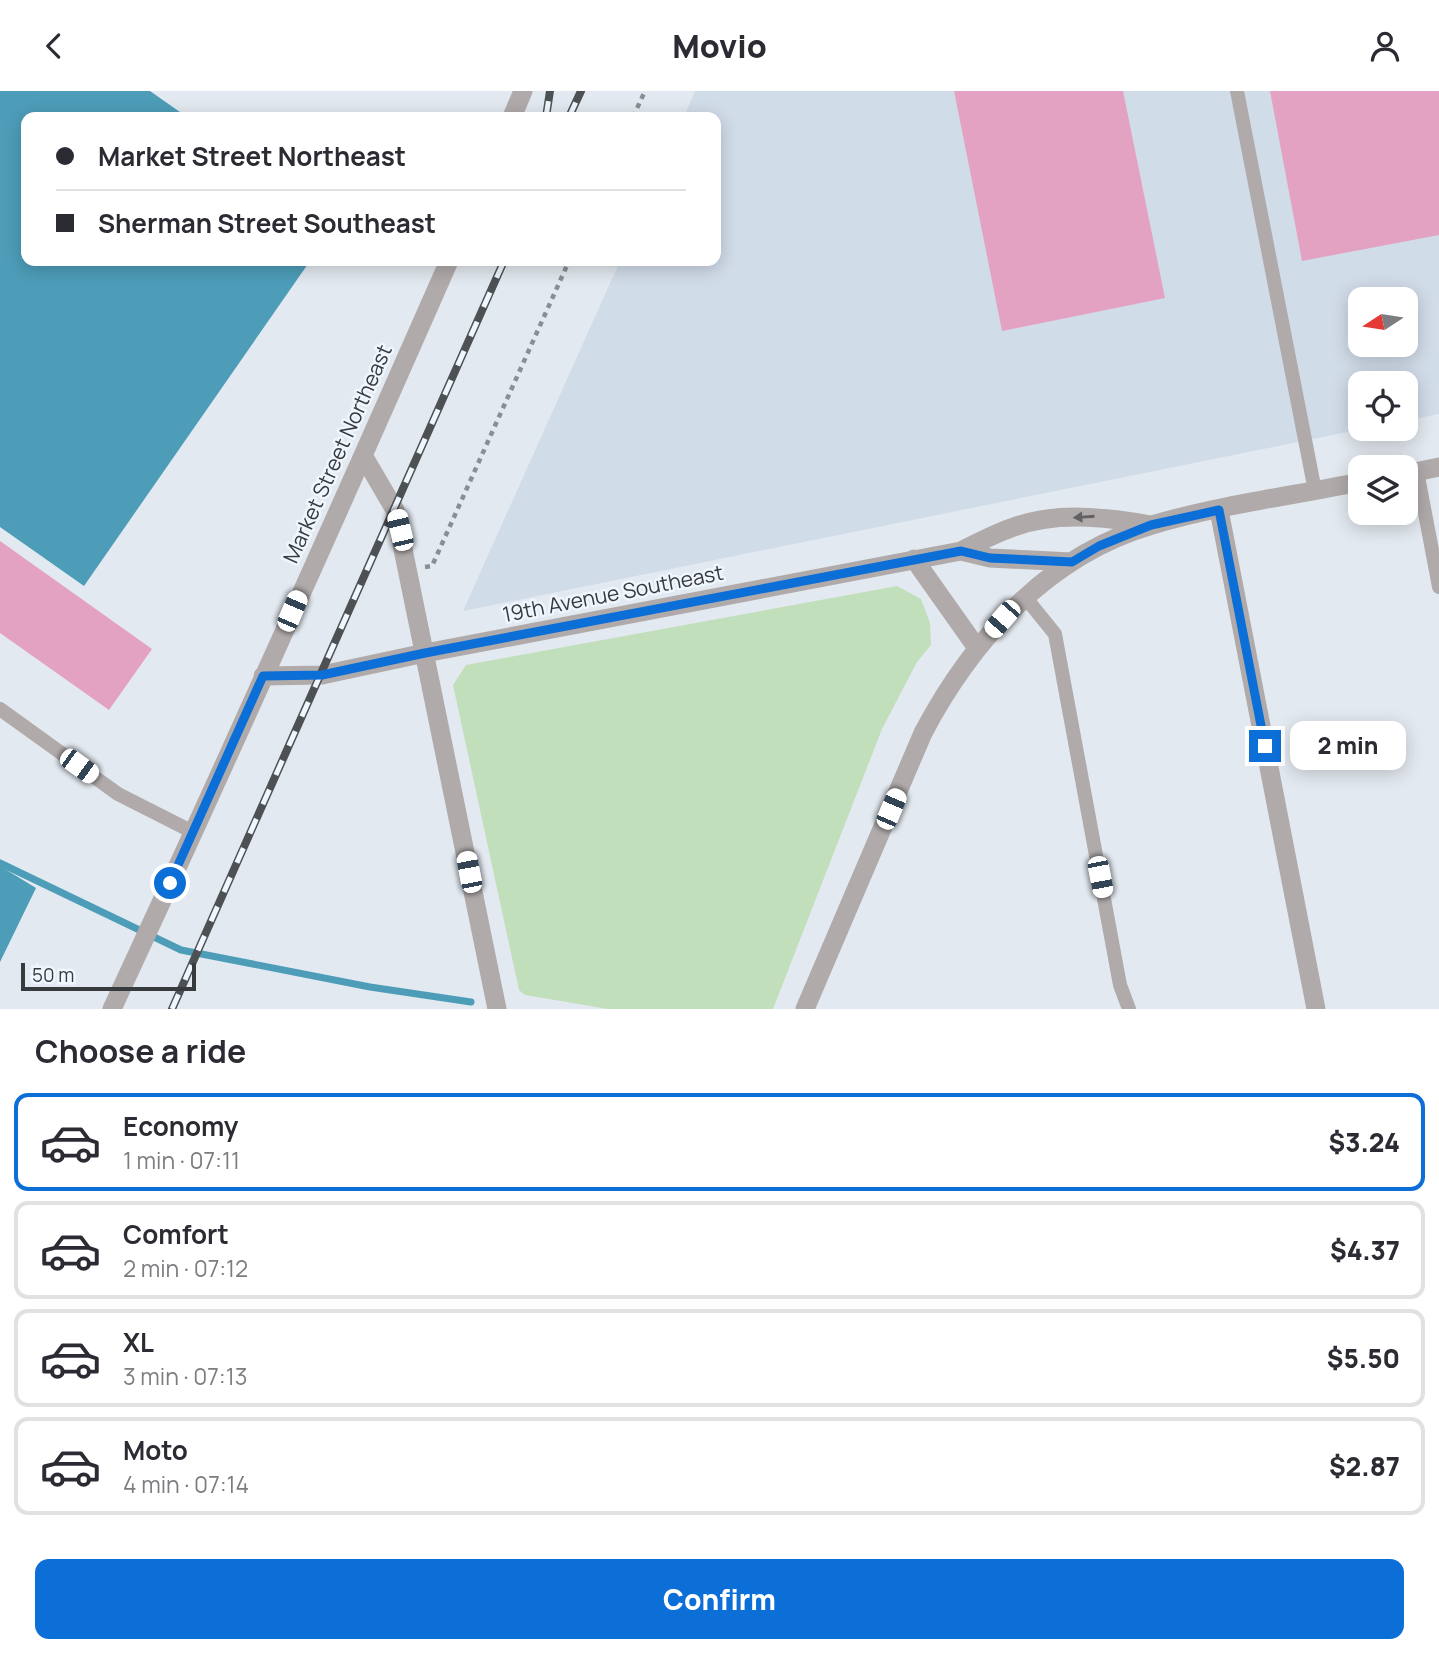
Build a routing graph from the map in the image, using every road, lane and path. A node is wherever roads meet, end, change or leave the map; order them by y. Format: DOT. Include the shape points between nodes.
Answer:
graph roads {
  1 [pos="523,91"];
  2 [pos="645,91"];
  3 [pos="1237,91"];
  4 [pos="514,112"];
  5 [pos="635,112"];
  6 [pos="447,266"];
  7 [pos="567,266"];
  8 [pos="364,457"];
  9 [pos="1439,467"];
  10 [pos="1418,471"];
  11 [pos="1348,484"];
  12 [pos="1315,491"];
  13 [pos="1418,501"];
  14 [pos="1219,510"];
  15 [pos="1151,525"];
  16 [pos="961,551"];
  17 [pos="1078,557"];
  18 [pos="914,559"];
  19 [pos="408,570"];
  20 [pos="1439,587"];
  21 [pos="1025,597"];
  22 [pos="977,648"];
  23 [pos="425,653"];
  24 [pos="263,676"];
  25 [pos="0,709"];
  26 [pos="193,832"];
  27 [pos="112,1009"];
  28 [pos="497,1009"];
  29 [pos="805,1009"];
  30 [pos="1129,1009"];
  31 [pos="1316,1009"];
  1 -- 4 [label="street"];
  2 -- 5 [label="path"];
  3 -- 12 [label="lane"];
  6 -- 8 [label="street, Market Street Northeast"];
  7 -- 19 [label="path" via="432,566"];
  8 -- 19 [label="street" via="395,510"];
  8 -- 24 [label="street, Market Street Northeast"];
  9 -- 10 [label="street"];
  11 -- 12 [label="street, 19th Avenue Southeast"];
  12 -- 14 [label="street, 19th Avenue Southeast"];
  13 -- 20 [label="lane"];
  14 -- 15 [label="street, 19th Avenue Southeast"];
  14 -- 31 [label="street"];
  15 -- 16 [label="street, 19th Avenue Southeast, one-way" via="1097,516 1061,519 1013,527"];
  15 -- 17 [label="street, 19th Avenue Southeast"];
  16 -- 17 [label="street, 19th Avenue Southeast" via="990,558"];
  16 -- 18 [label="street, 19th Avenue Southeast"];
  17 -- 21 [label="street"];
  18 -- 22 [label="street"];
  18 -- 23 [label="street, 19th Avenue Southeast"];
  19 -- 23 [label="street"];
  21 -- 22 [label="street"];
  21 -- 30 [label="lane" via="1055,634 1120,985"];
  22 -- 29 [label="street" via="923,733"];
  23 -- 24 [label="street, 19th Avenue Southeast" via="322,675"];
  23 -- 28 [label="street"];
  24 -- 26 [label="street, Market Street Northeast"];
  25 -- 26 [label="lane" via="118,794"];
  26 -- 27 [label="street, Market Street Northeast"];
}
